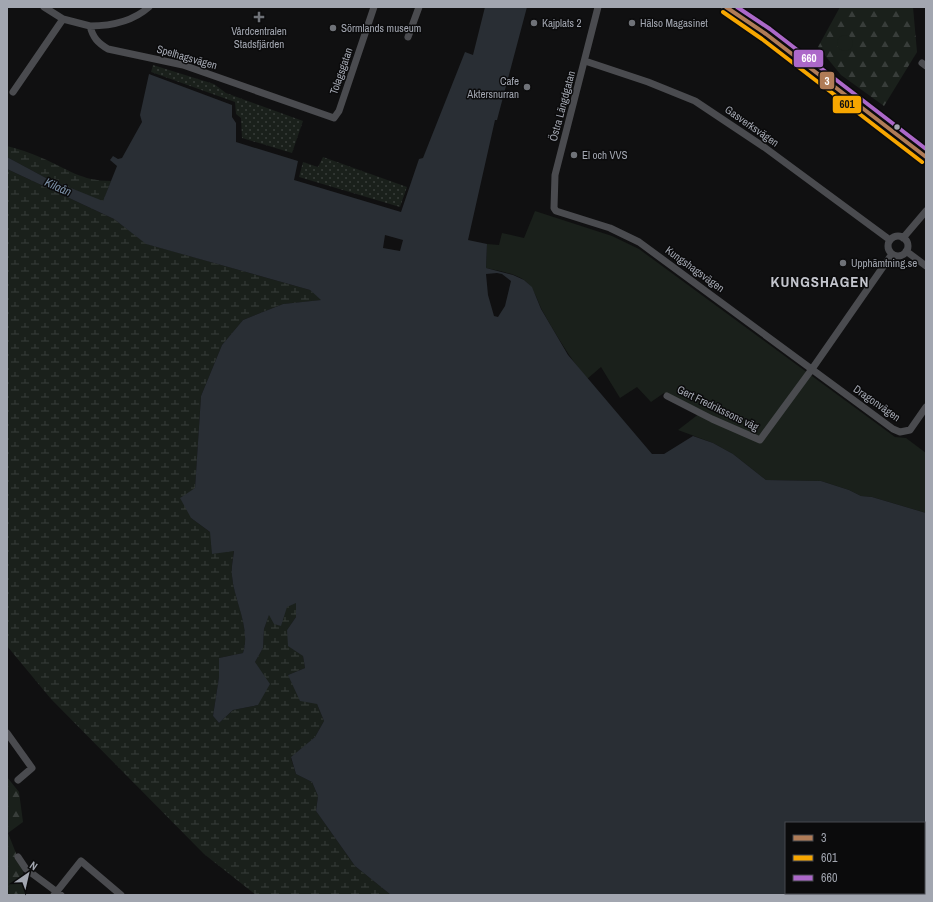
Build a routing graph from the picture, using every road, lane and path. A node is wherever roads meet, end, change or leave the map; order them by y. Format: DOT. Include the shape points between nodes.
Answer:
graph roads {
  1 [pos="44,7"];
  2 [pos="149,7"];
  3 [pos="374,7"];
  4 [pos="419,7"];
  5 [pos="726,7"];
  6 [pos="599,8"];
  7 [pos="63,19"];
  8 [pos="90,26"];
  9 [pos="408,37"];
  10 [pos="585,61"];
  11 [pos="13,92"];
  12 [pos="334,118"];
  13 [pos="908,142"];
  14 [pos="926,152"];
  15 [pos="926,157"];
  16 [pos="554,208"];
  17 [pos="926,211"];
  18 [pos="903,238"];
  19 [pos="890,240"];
  20 [pos="906,251"];
  21 [pos="892,254"];
  22 [pos="926,266"];
  23 [pos="812,369"];
  24 [pos="667,396"];
  25 [pos="926,407"];
  26 [pos="7,733"];
  27 [pos="18,780"];
  28 [pos="18,857"];
  29 [pos="57,894"];
  30 [pos="121,895"];
  1 -- 7 [label="street"];
  2 -- 8 [label="street" via="122,22 108,26"];
  3 -- 12 [label="street, Tolagsgatan" via="339,111"];
  4 -- 9 [label="street"];
  5 -- 13 [label="main road" via="766,34"];
  6 -- 10 [label="street, Östra Längdgatan"];
  7 -- 8 [label="street"];
  7 -- 11 [label="street"];
  8 -- 12 [label="street, Spelhagsvägen" via="92,35 98,43 108,49 183,65"];
  10 -- 16 [label="street, Östra Längdgatan" via="555,175"];
  10 -- 19 [label="street, Gasverksvägen" via="695,101 764,147"];
  13 -- 14 [label="main road"];
  13 -- 15 [label="main road"];
  16 -- 23 [label="street, Kungshagsvägen" via="556,211 610,228 639,242"];
  17 -- 18 [label="street"];
  18 -- 19 [label="street" via="898,236"];
  18 -- 20 [label="street" via="907,243"];
  19 -- 21 [label="street" via="888,249"];
  20 -- 21 [label="street" via="901,255"];
  20 -- 22 [label="street"];
  21 -- 23 [label="street"];
  23 -- 24 [label="street, Gert Fredrikssons väg" via="760,440"];
  23 -- 25 [label="street, Dragonvägen" via="900,432 910,430"];
  26 -- 27 [label="street" via="32,768"];
  28 -- 29 [label="street" via="26,868"];
  29 -- 30 [label="street" via="81,861"];
}
